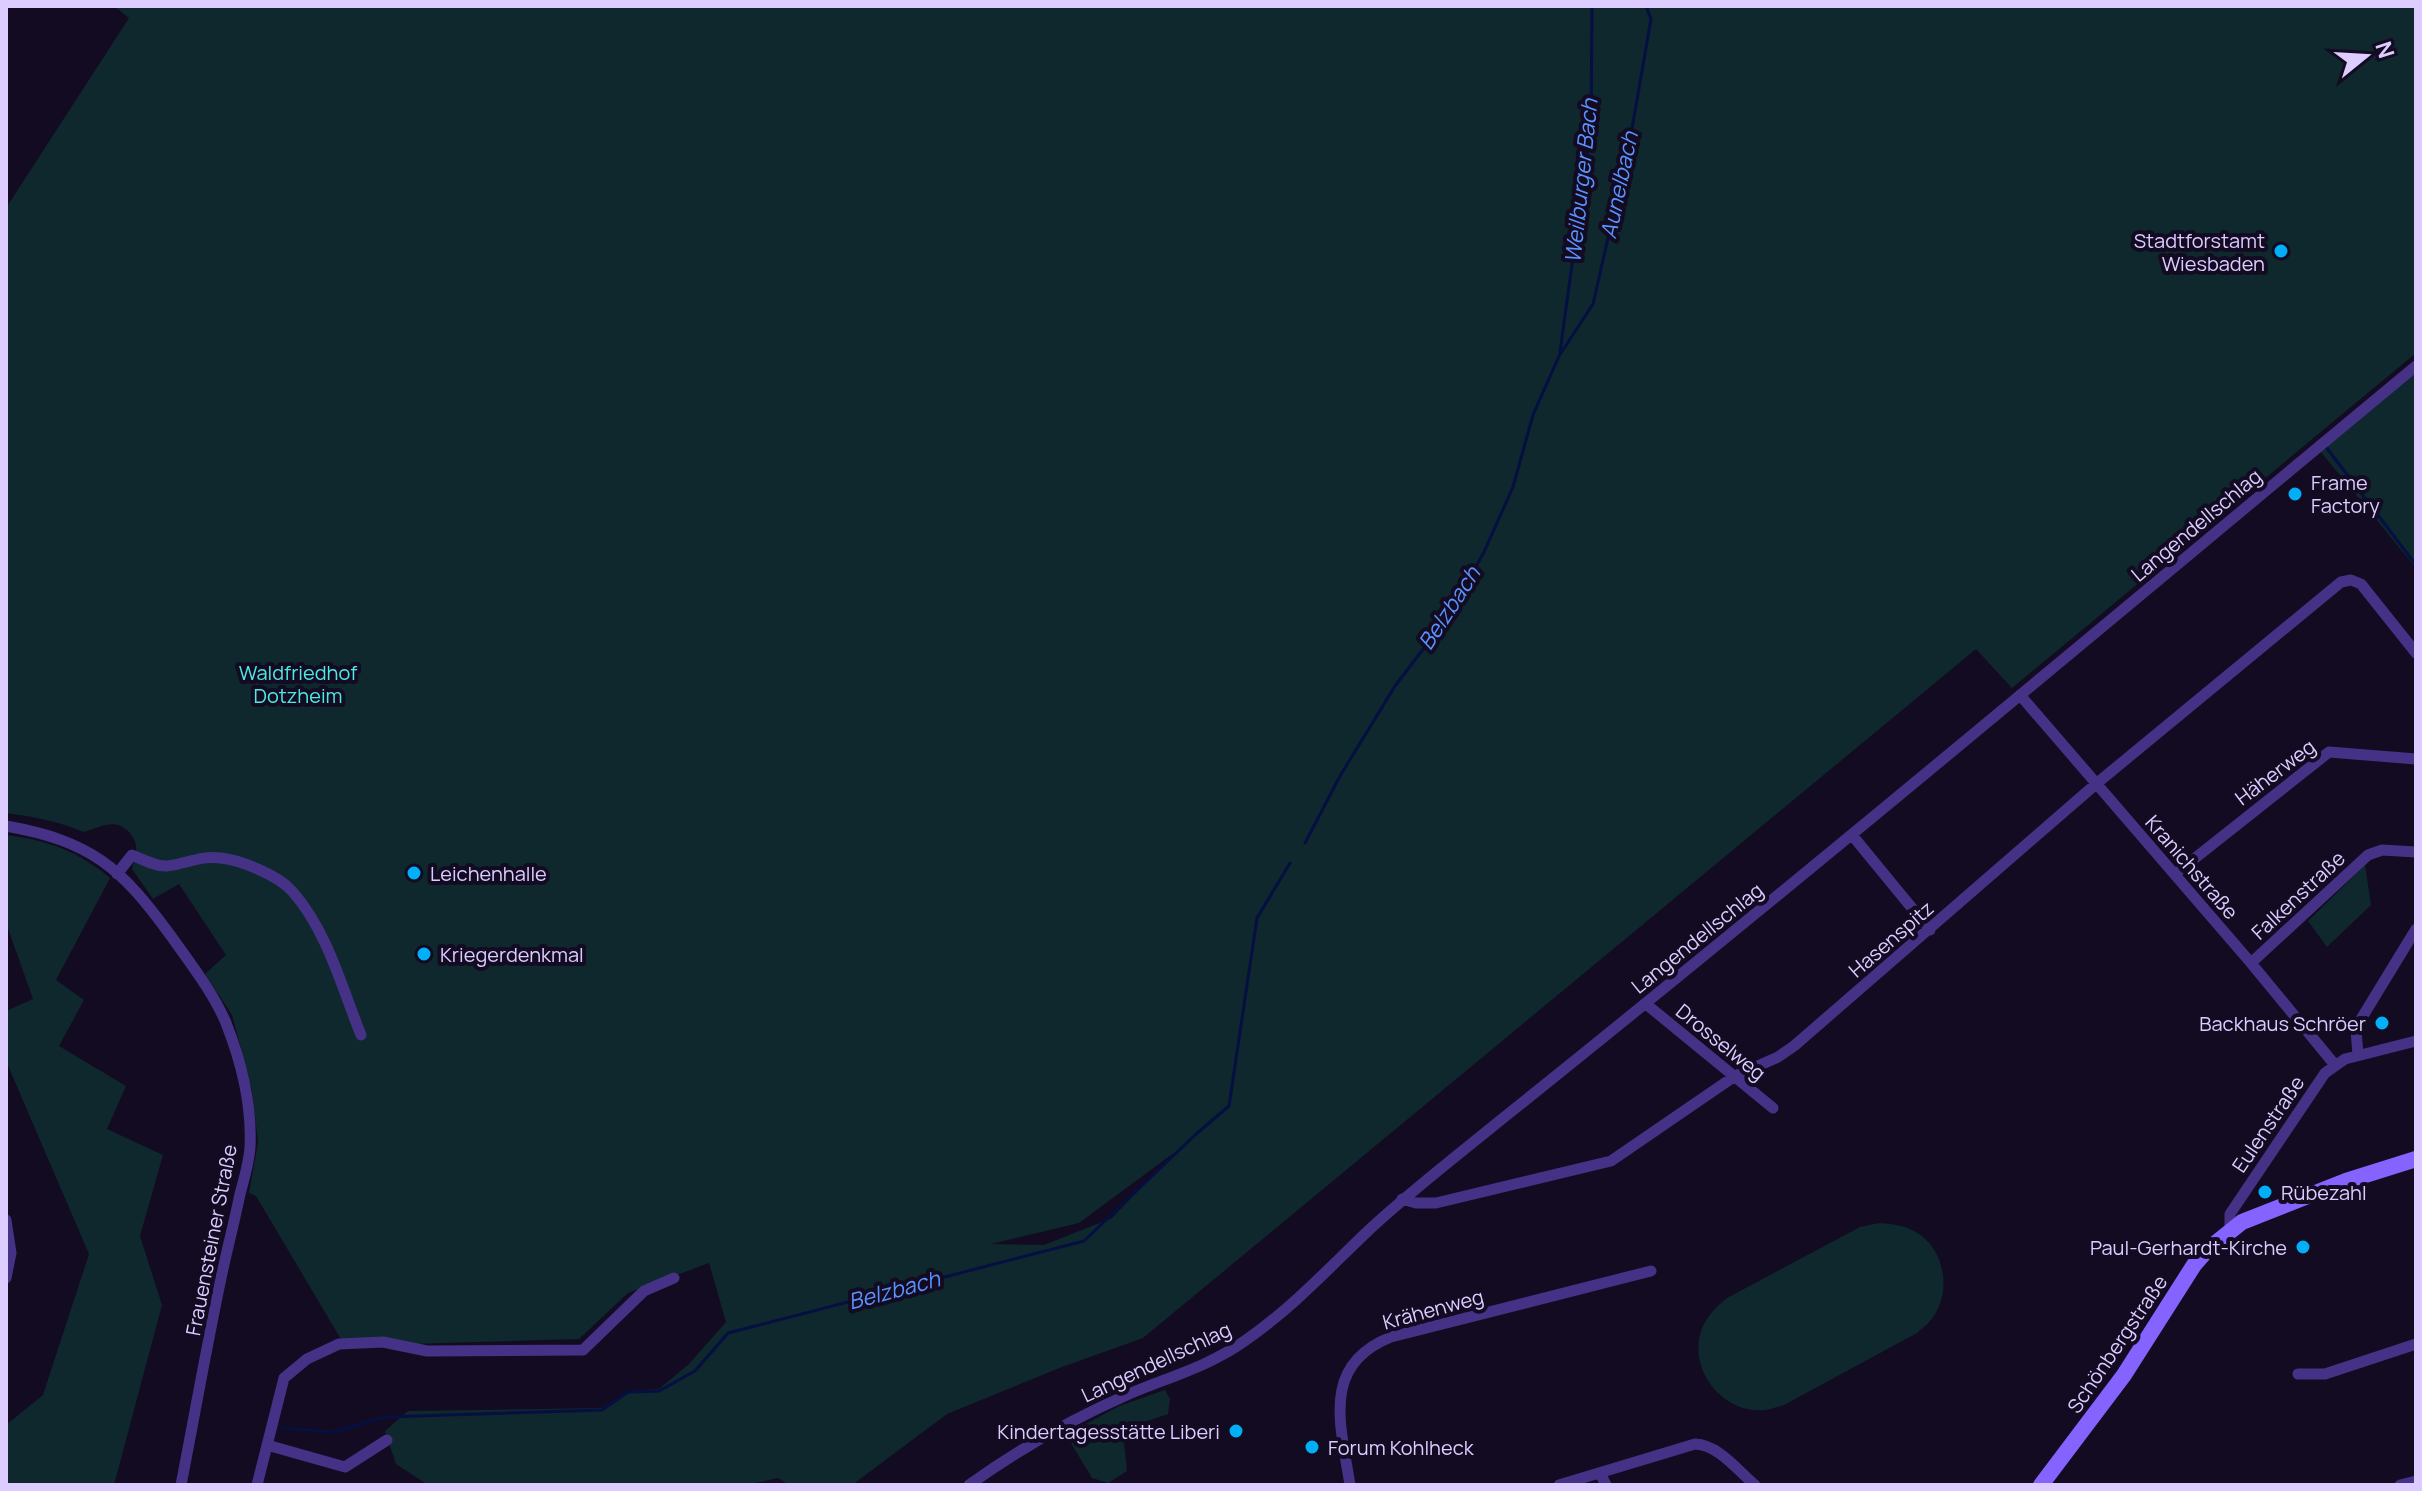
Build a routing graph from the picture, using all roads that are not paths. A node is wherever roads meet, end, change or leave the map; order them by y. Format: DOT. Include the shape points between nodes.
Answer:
graph roads {
  1 [pos="2416,366"];
  2 [pos="2416,653"];
  3 [pos="2020,695"];
  4 [pos="2416,759"];
  5 [pos="2096,784"];
  6 [pos="6,826"];
  7 [pos="1852,835"];
  8 [pos="2416,852"];
  9 [pos="117,874"];
  10 [pos="2175,874"];
  11 [pos="2416,929"];
  12 [pos="1930,930"];
  13 [pos="2251,963"];
  14 [pos="1646,1004"];
  15 [pos="361,1035"];
  16 [pos="2416,1041"];
  17 [pos="2358,1055"];
  18 [pos="2335,1065"];
  19 [pos="1735,1076"];
  20 [pos="1773,1108"];
  21 [pos="2416,1159"];
  22 [pos="1402,1199"];
  23 [pos="6,1220"];
  24 [pos="2230,1229"];
  25 [pos="1651,1271"];
  26 [pos="6,1278"];
  27 [pos="674,1278"];
  28 [pos="2416,1344"];
  29 [pos="2298,1374"];
  30 [pos="387,1440"];
  31 [pos="267,1445"];
  32 [pos="1600,1473"];
  33 [pos="2416,1481"];
  34 [pos="181,1485"];
  35 [pos="257,1485"];
  36 [pos="969,1485"];
  37 [pos="1350,1485"];
  38 [pos="1559,1485"];
  39 [pos="1606,1485"];
  40 [pos="1755,1485"];
  41 [pos="2041,1485"];
  42 [pos="2400,1485"];
  1 -- 3 [label="street, Langendellschlag"];
  2 -- 5 [label="street, Hasenspitz" via="2361,584 2341,582"];
  3 -- 5 [label="street, Kranichstraße"];
  3 -- 7 [label="street, Langendellschlag"];
  4 -- 10 [label="street, Häherweg" via="2329,752"];
  5 -- 10 [label="street, Kranichstraße"];
  5 -- 12 [label="street, Hasenspitz"];
  6 -- 9 [label="street, Frauensteiner Straße" via="80,847"];
  7 -- 12 [label="street"];
  7 -- 14 [label="street, Langendellschlag"];
  8 -- 13 [label="street, Falkenstraße" via="2382,850 2368,855"];
  9 -- 15 [label="street" via="132,855 165,866 226,858 290,889 318,931"];
  9 -- 34 [label="street, Frauensteiner Straße" via="170,935 225,1021 247,1101 250,1148"];
  10 -- 13 [label="street, Kranichstraße"];
  11 -- 17 [label="street" via="2358,1024"];
  12 -- 19 [label="street, Hasenspitz" via="1794,1046"];
  13 -- 18 [label="street, Kranichstraße"];
  14 -- 19 [label="street, Drosselweg"];
  14 -- 22 [label="street, Langendellschlag"];
  16 -- 17 [label="street, Eulenstraße"];
  17 -- 18 [label="street, Eulenstraße"];
  18 -- 24 [label="street, Eulenstraße" via="2317,1083 2230,1214"];
  19 -- 20 [label="street, Drosselweg"];
  19 -- 22 [label="street, Hasenspitz" via="1611,1161 1436,1203"];
  21 -- 24 [label="street, Schönbergstraße" via="2346,1181"];
  22 -- 36 [label="street, Langendellschlag" via="1242,1343 1064,1425"];
  23 -- 26 [label="street" via="11,1253"];
  24 -- 41 [label="street, Schönbergstraße" via="2194,1265 2124,1375"];
  25 -- 37 [label="street, Krähenweg" via="1391,1337 1363,1351 1347,1372 1339,1409"];
  27 -- 31 [label="street" via="644,1291 583,1350 427,1351 383,1342 339,1344 307,1359 284,1378"];
  28 -- 29 [label="street" via="2325,1374"];
  30 -- 31 [label="street" via="345,1467"];
  31 -- 35 [label="street"];
  32 -- 38 [label="street"];
  32 -- 39 [label="street"];
  32 -- 40 [label="street" via="1695,1444 1715,1449"];
  33 -- 42 [label="street"];
}
